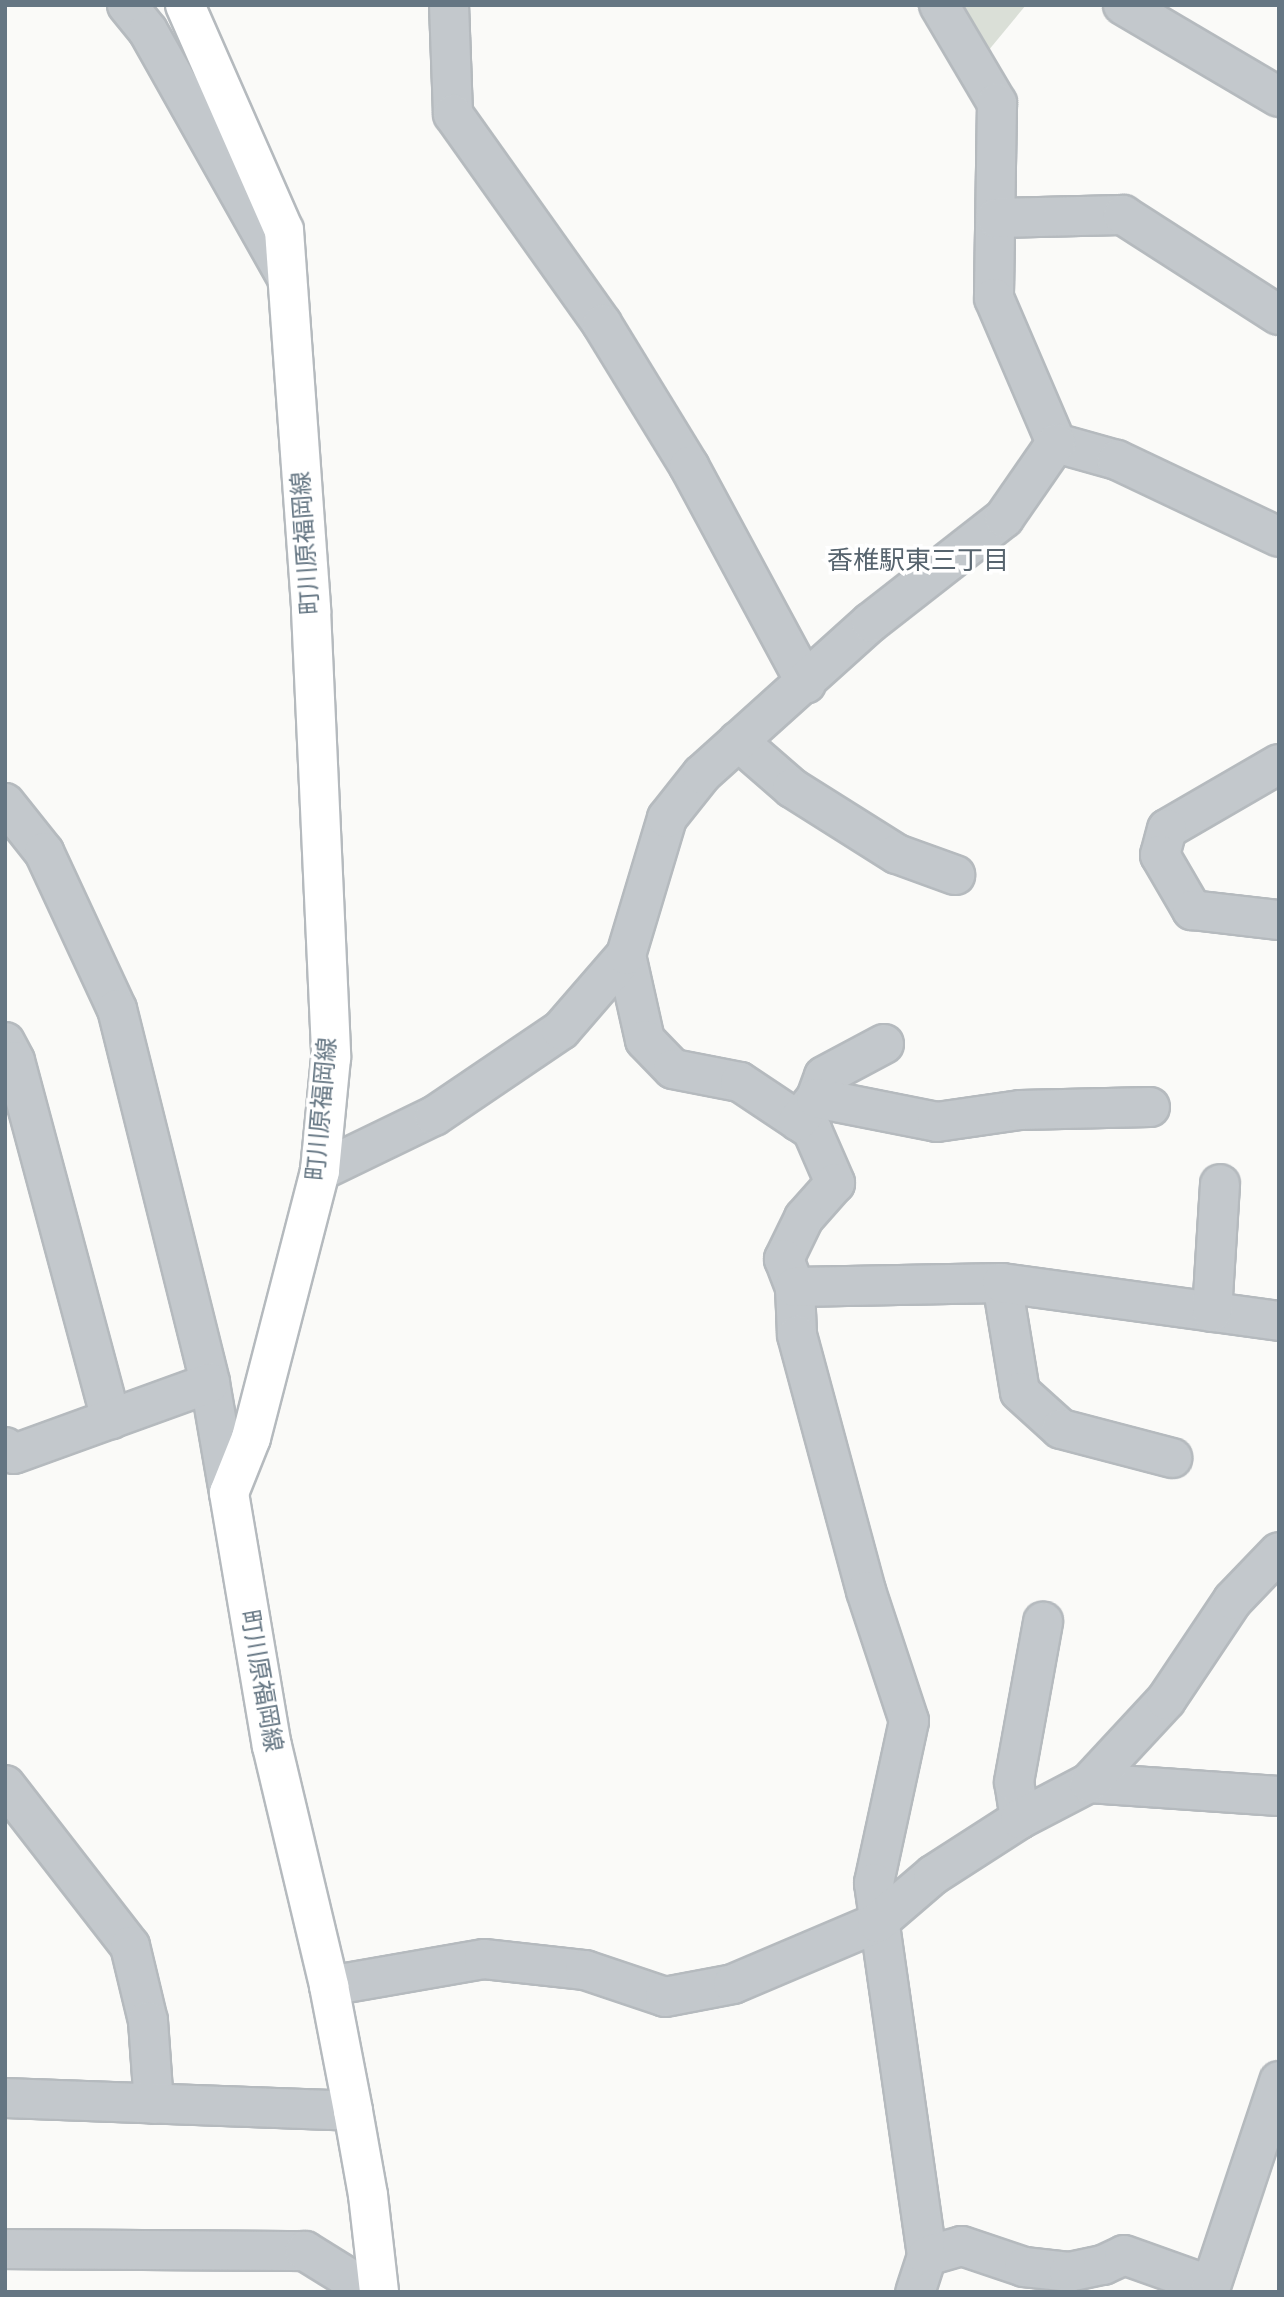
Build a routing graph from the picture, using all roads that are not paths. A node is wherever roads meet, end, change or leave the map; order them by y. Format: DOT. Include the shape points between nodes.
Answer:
graph roads {
  1 [pos="127,5"];
  2 [pos="185,5"];
  3 [pos="449,5"];
  4 [pos="940,5"];
  5 [pos="1123,5"];
  6 [pos="1279,97"];
  7 [pos="996,218"];
  8 [pos="286,276"];
  9 [pos="1279,315"];
  10 [pos="1056,443"];
  11 [pos="1279,537"];
  12 [pos="806,683"];
  13 [pos="738,741"];
  14 [pos="1279,764"];
  15 [pos="5,803"];
  16 [pos="955,876"];
  17 [pos="1279,920"];
  18 [pos="626,955"];
  19 [pos="5,1042"];
  20 [pos="884,1044"];
  21 [pos="1150,1107"];
  22 [pos="807,1109"];
  23 [pos="320,1171"];
  24 [pos="1220,1184"];
  25 [pos="1002,1283"];
  26 [pos="795,1287"];
  27 [pos="1212,1312"];
  28 [pos="1279,1321"];
  29 [pos="210,1383"];
  30 [pos="111,1419"];
  31 [pos="5,1447"];
  32 [pos="1172,1458"];
  33 [pos="229,1493"];
  34 [pos="1279,1552"];
  35 [pos="1043,1622"];
  36 [pos="1089,1783"];
  37 [pos="5,1785"];
  38 [pos="1279,1796"];
  39 [pos="1020,1819"];
  40 [pos="877,1923"];
  41 [pos="329,1986"];
  42 [pos="1279,2081"];
  43 [pos="5,2098"];
  44 [pos="154,2104"];
  45 [pos="353,2111"];
  46 [pos="5,2249"];
  47 [pos="927,2256"];
  48 [pos="371,2292"];
  49 [pos="379,2292"];
  50 [pos="915,2292"];
  1 -- 8 [label="street" via="148,31"];
  2 -- 8 [label="main road, 町川原福岡線" via="284,229"];
  3 -- 12 [label="street" via="453,114 602,324 690,466"];
  4 -- 7 [label="street" via="997,103"];
  5 -- 6 [label="street"];
  7 -- 9 [label="street" via="1123,215"];
  7 -- 10 [label="street" via="994,298"];
  8 -- 23 [label="main road, 町川原福岡線" via="311,610 331,1058"];
  10 -- 11 [label="street" via="1117,460"];
  10 -- 12 [label="street" via="1004,517 871,622"];
  12 -- 13 [label="street"];
  13 -- 16 [label="street" via="792,788 897,854"];
  13 -- 18 [label="street" via="702,774 667,817"];
  14 -- 17 [label="street" via="1167,830 1160,855 1192,910"];
  15 -- 29 [label="street" via="44,852 117,1009"];
  18 -- 22 [label="street" via="645,1040 673,1069 740,1082"];
  18 -- 23 [label="street" via="561,1030 434,1116"];
  19 -- 30 [label="street" via="15,1060"];
  20 -- 22 [label="street" via="824,1076"];
  21 -- 22 [label="street" via="1020,1110 937,1122"];
  22 -- 26 [label="street" via="835,1183 804,1218 783,1259"];
  23 -- 33 [label="main road, 町川原福岡線" via="251,1438"];
  24 -- 27 [label="street"];
  25 -- 26 [label="street"];
  25 -- 27 [label="street"];
  25 -- 32 [label="street" via="1020,1392 1060,1429"];
  26 -- 40 [label="street" via="797,1335 866,1591 909,1721 874,1883"];
  27 -- 28 [label="street"];
  29 -- 30 [label="street"];
  29 -- 33 [label="street"];
  30 -- 31 [label="street" via="14,1454"];
  33 -- 41 [label="main road, 町川原福岡線" via="272,1746"];
  34 -- 36 [label="street" via="1233,1600 1166,1700"];
  35 -- 39 [label="street" via="1014,1782"];
  36 -- 38 [label="street"];
  36 -- 39 [label="street"];
  37 -- 44 [label="street" via="130,1946 149,2021"];
  39 -- 40 [label="street" via="933,1875"];
  40 -- 41 [label="street" via="733,1984 665,1997 585,1970 484,1959"];
  40 -- 47 [label="street"];
  41 -- 45 [label="main road, 町川原福岡線"];
  42 -- 47 [label="street" via="1212,2286 1124,2255 1069,2272 1024,2267 962,2246"];
  43 -- 44 [label="street"];
  44 -- 45 [label="street"];
  45 -- 49 [label="main road, 町川原福岡線"];
  46 -- 48 [label="street" via="305,2251"];
  47 -- 50 [label="street"];
}
